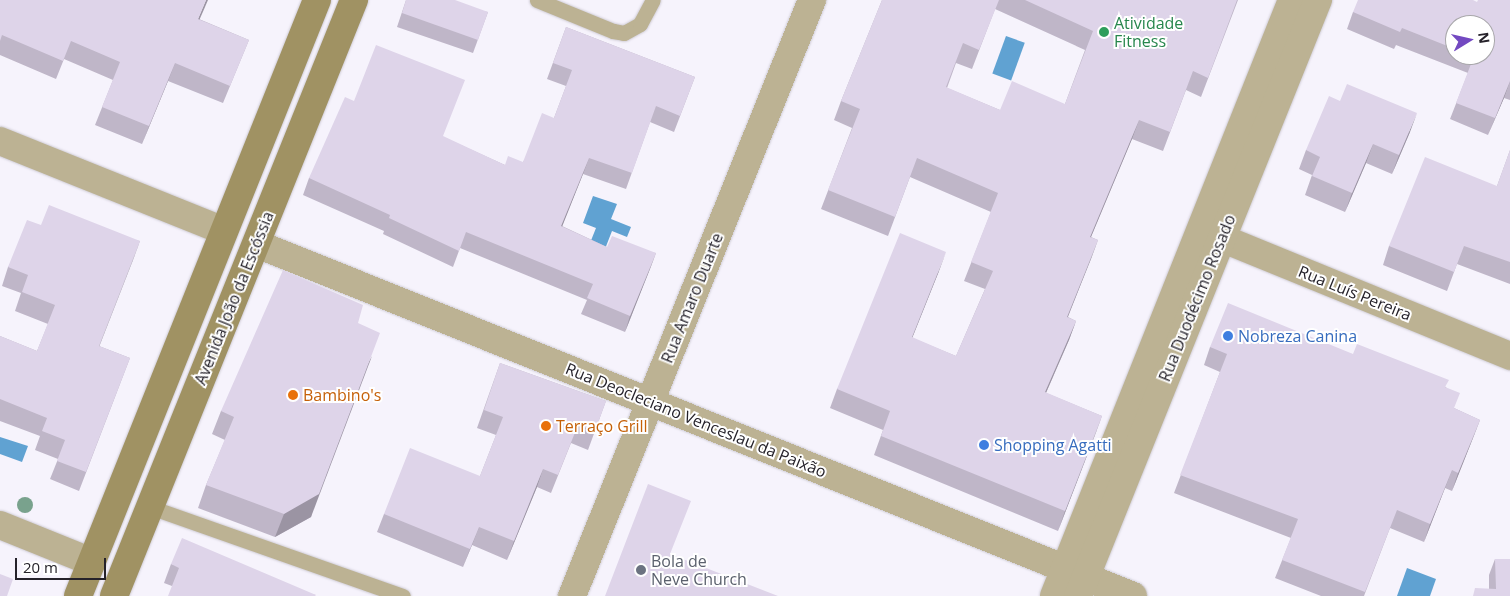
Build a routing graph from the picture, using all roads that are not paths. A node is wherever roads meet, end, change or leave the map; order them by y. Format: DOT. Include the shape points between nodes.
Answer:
graph roads {
  1 [pos="317,0"];
  2 [pos="354,0"];
  3 [pos="536,0"];
  4 [pos="653,0"];
  5 [pos="812,0"];
  6 [pos="1292,0"];
  7 [pos="1318,0"];
  8 [pos="0,141"];
  9 [pos="224,231"];
  10 [pos="1210,234"];
  11 [pos="257,244"];
  12 [pos="1510,356"];
  13 [pos="650,401"];
  14 [pos="150,507"];
  15 [pos="0,525"];
  16 [pos="92,562"];
  17 [pos="1076,580"];
  18 [pos="78,596"];
  19 [pos="114,596"];
  20 [pos="402,596"];
  21 [pos="572,596"];
  22 [pos="1054,596"];
  23 [pos="1133,596"];
  1 -- 9 [label="main road, Avenida João da Escóssia"];
  2 -- 11 [label="main road, Avenida João da Escóssia"];
  3 -- 4 [label="lane" via="624,33 640,24"];
  5 -- 13 [label="street, Rua Amaro Duarte"];
  6 -- 10 [label="street, Rua Duodécimo Rosado"];
  7 -- 10 [label="street, Rua Duodécimo Rosado"];
  8 -- 9 [label="street"];
  9 -- 16 [label="main road, Avenida João da Escóssia"];
  10 -- 12 [label="street, Rua Luís Pereira"];
  10 -- 17 [label="street, Rua Duodécimo Rosado"];
  11 -- 13 [label="street, Rua Deocleciano Venceslau da Paixão"];
  11 -- 14 [label="main road, Avenida João da Escóssia"];
  13 -- 17 [label="street, Rua Deocleciano Venceslau da Paixão"];
  13 -- 21 [label="street, Rua Amaro Duarte"];
  14 -- 19 [label="main road, Avenida João da Escóssia"];
  14 -- 20 [label="lane"];
  15 -- 16 [label="street"];
  16 -- 18 [label="main road, Avenida João da Escóssia"];
  17 -- 22 [label="street, Rua Duodécimo Rosado"];
  17 -- 23 [label="street, Rua Deocleciano Venceslau da Paixão"];
}
